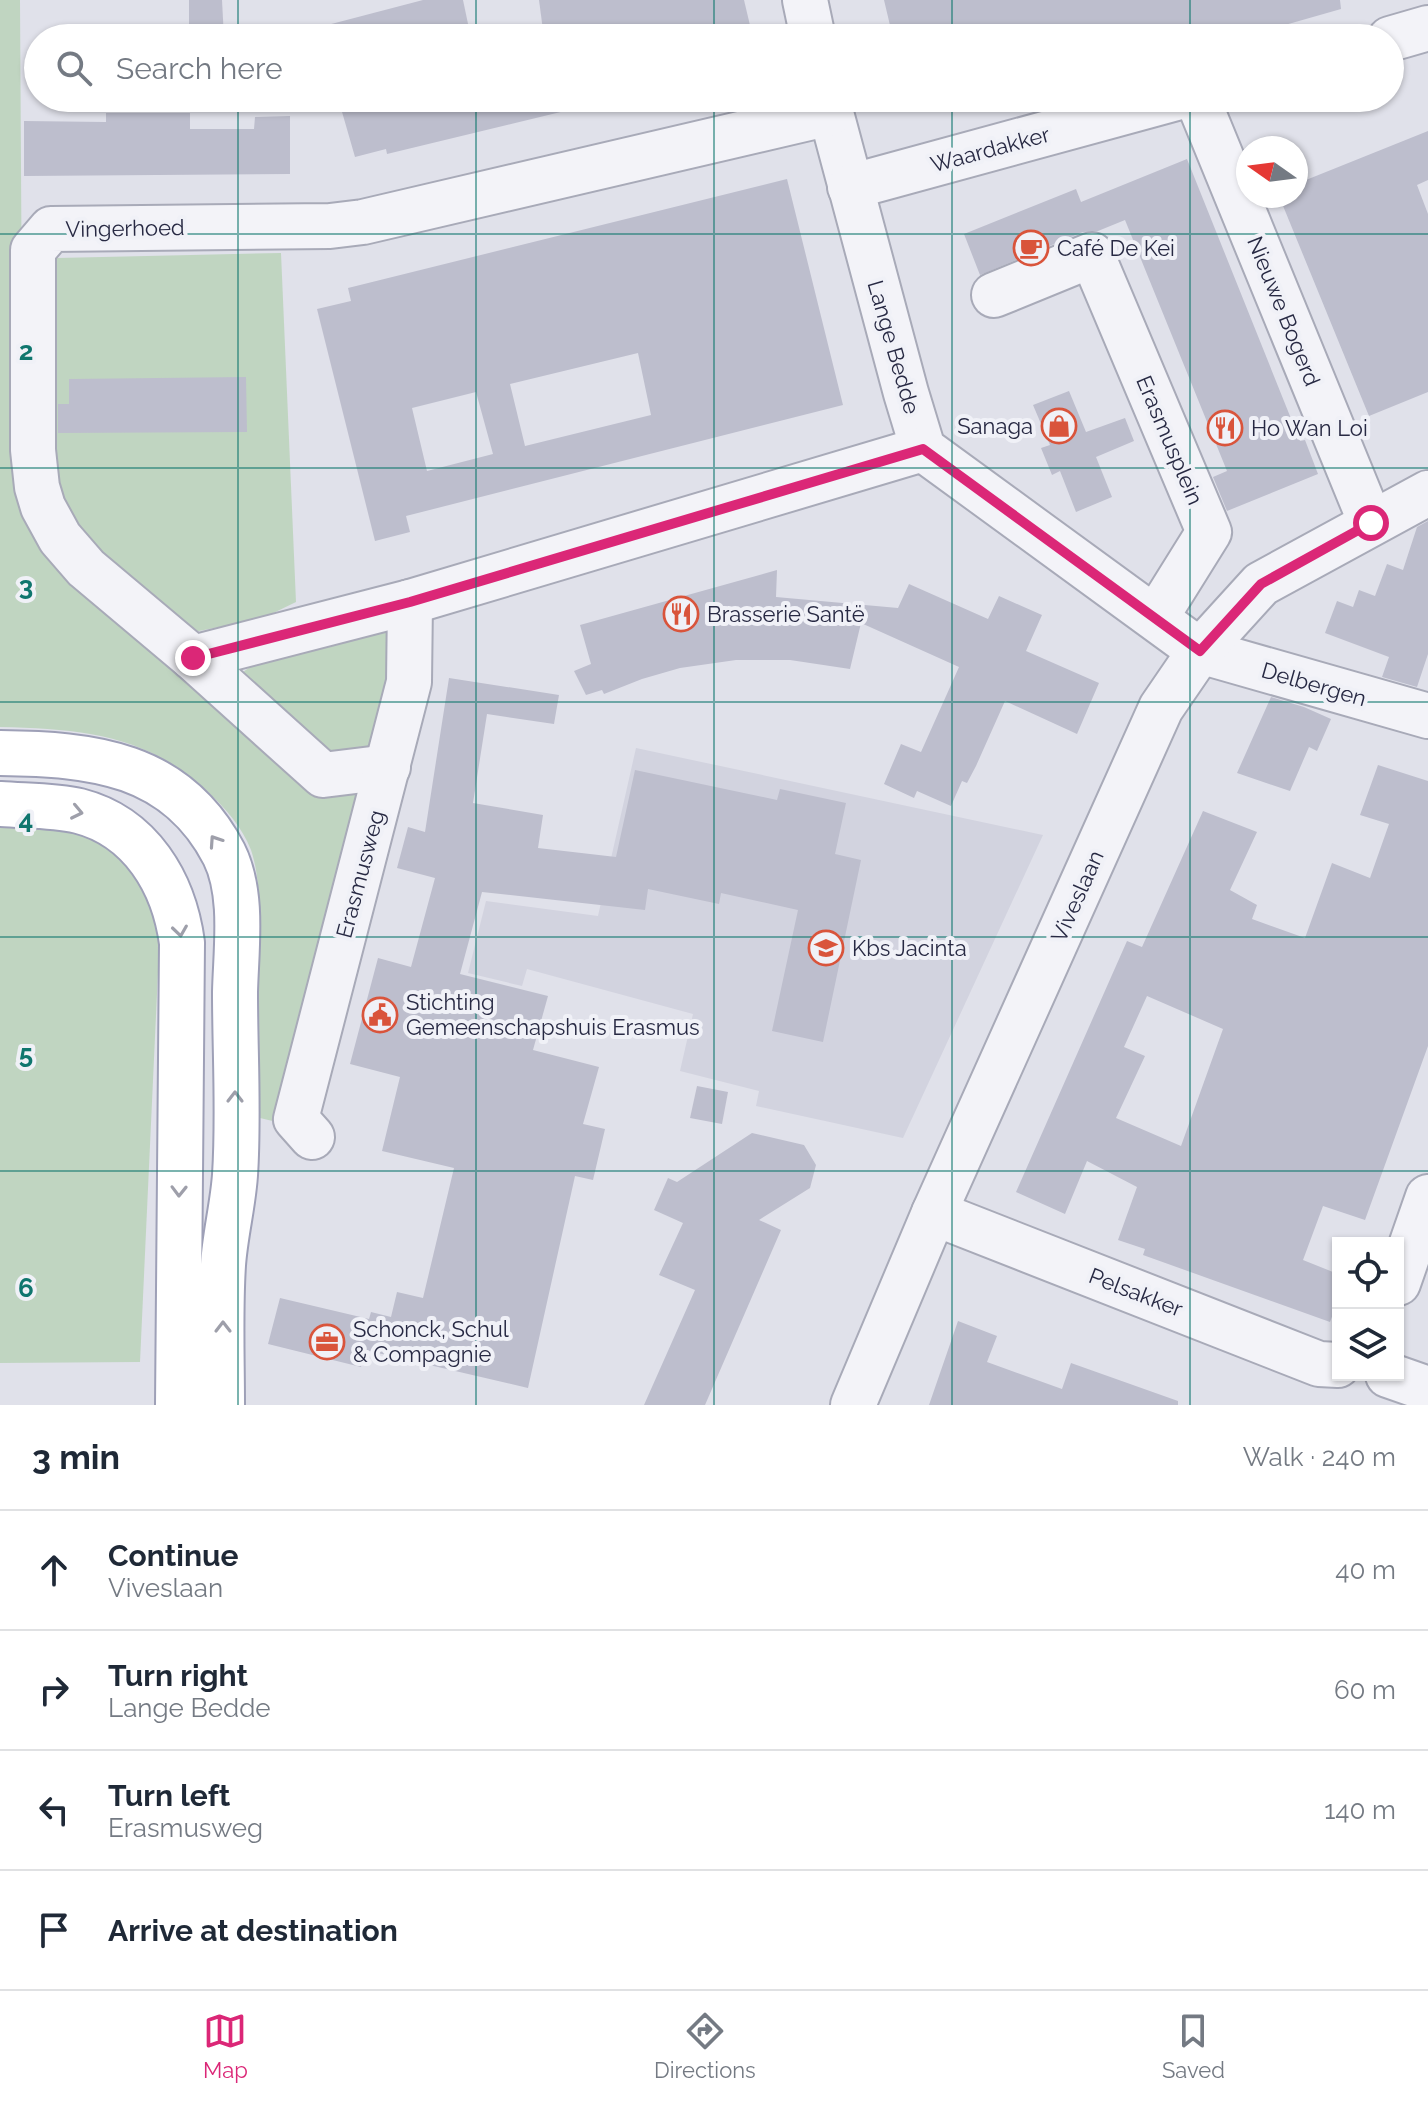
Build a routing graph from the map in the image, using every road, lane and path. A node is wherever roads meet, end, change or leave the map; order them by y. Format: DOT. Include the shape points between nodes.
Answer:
graph roads {
  1 [pos="805,0"];
  2 [pos="810,24"];
  3 [pos="1428,28"];
  4 [pos="1404,35"];
  5 [pos="801,112"];
  6 [pos="831,112"];
  7 [pos="1125,112"];
  8 [pos="1203,112"];
  9 [pos="850,187"];
  10 [pos="994,295"];
  11 [pos="923,449"];
  12 [pos="1428,493"];
  13 [pos="1371,523"];
  14 [pos="410,602"];
  15 [pos="1156,617"];
  16 [pos="1200,651"];
  17 [pos="193,658"];
  18 [pos="1428,716"];
  19 [pos="0,753"];
  20 [pos="388,767"];
  21 [pos="0,804"];
  22 [pos="312,1137"];
  23 [pos="1428,1197"];
  24 [pos="934,1213"];
  25 [pos="1404,1266"];
  26 [pos="1332,1365"];
  27 [pos="1404,1381"];
  28 [pos="1428,1389"];
  29 [pos="178,1405"];
  30 [pos="222,1405"];
  31 [pos="853,1405"];
  1 -- 2 [label="street"];
  3 -- 4 [label="street"];
  5 -- 17 [label="street, Vingerhoed" via="363,222 51,229 33,250 33,450 43,507 86,568"];
  6 -- 9 [label="street, Lange Bedde"];
  7 -- 9 [label="street, Waardakker"];
  8 -- 13 [label="street, Nieuwe Bogerd"];
  9 -- 11 [label="street, Lange Bedde"];
  10 -- 15 [label="street, Erasmusplein" via="1092,255 1209,532"];
  11 -- 14 [label="street"];
  11 -- 15 [label="street"];
  12 -- 13 [label="street, Viveslaan"];
  13 -- 16 [label="street, Viveslaan" via="1261,584"];
  14 -- 17 [label="street"];
  14 -- 20 [label="street, Erasmusweg" via="409,682"];
  15 -- 16 [label="street"];
  16 -- 18 [label="street, Delbergen"];
  16 -- 24 [label="street, Viveslaan" via="1161,708"];
  17 -- 20 [label="street, Vingerhoed" via="323,775"];
  30 -- 19 [label="main road, one-way" via="223,1266 235,1175 236,903 226,857 187,806 135,770 59,754"];
  20 -- 22 [label="street, Erasmusweg" via="296,1119"];
  21 -- 29 [label="main road, one-way" via="77,811 119,829 152,859 179,921"];
  23 -- 25 [label="street"];
  24 -- 26 [label="street, Pelsakker"];
  24 -- 31 [label="street, Viveslaan"];
  27 -- 28 [label="street"];
}
